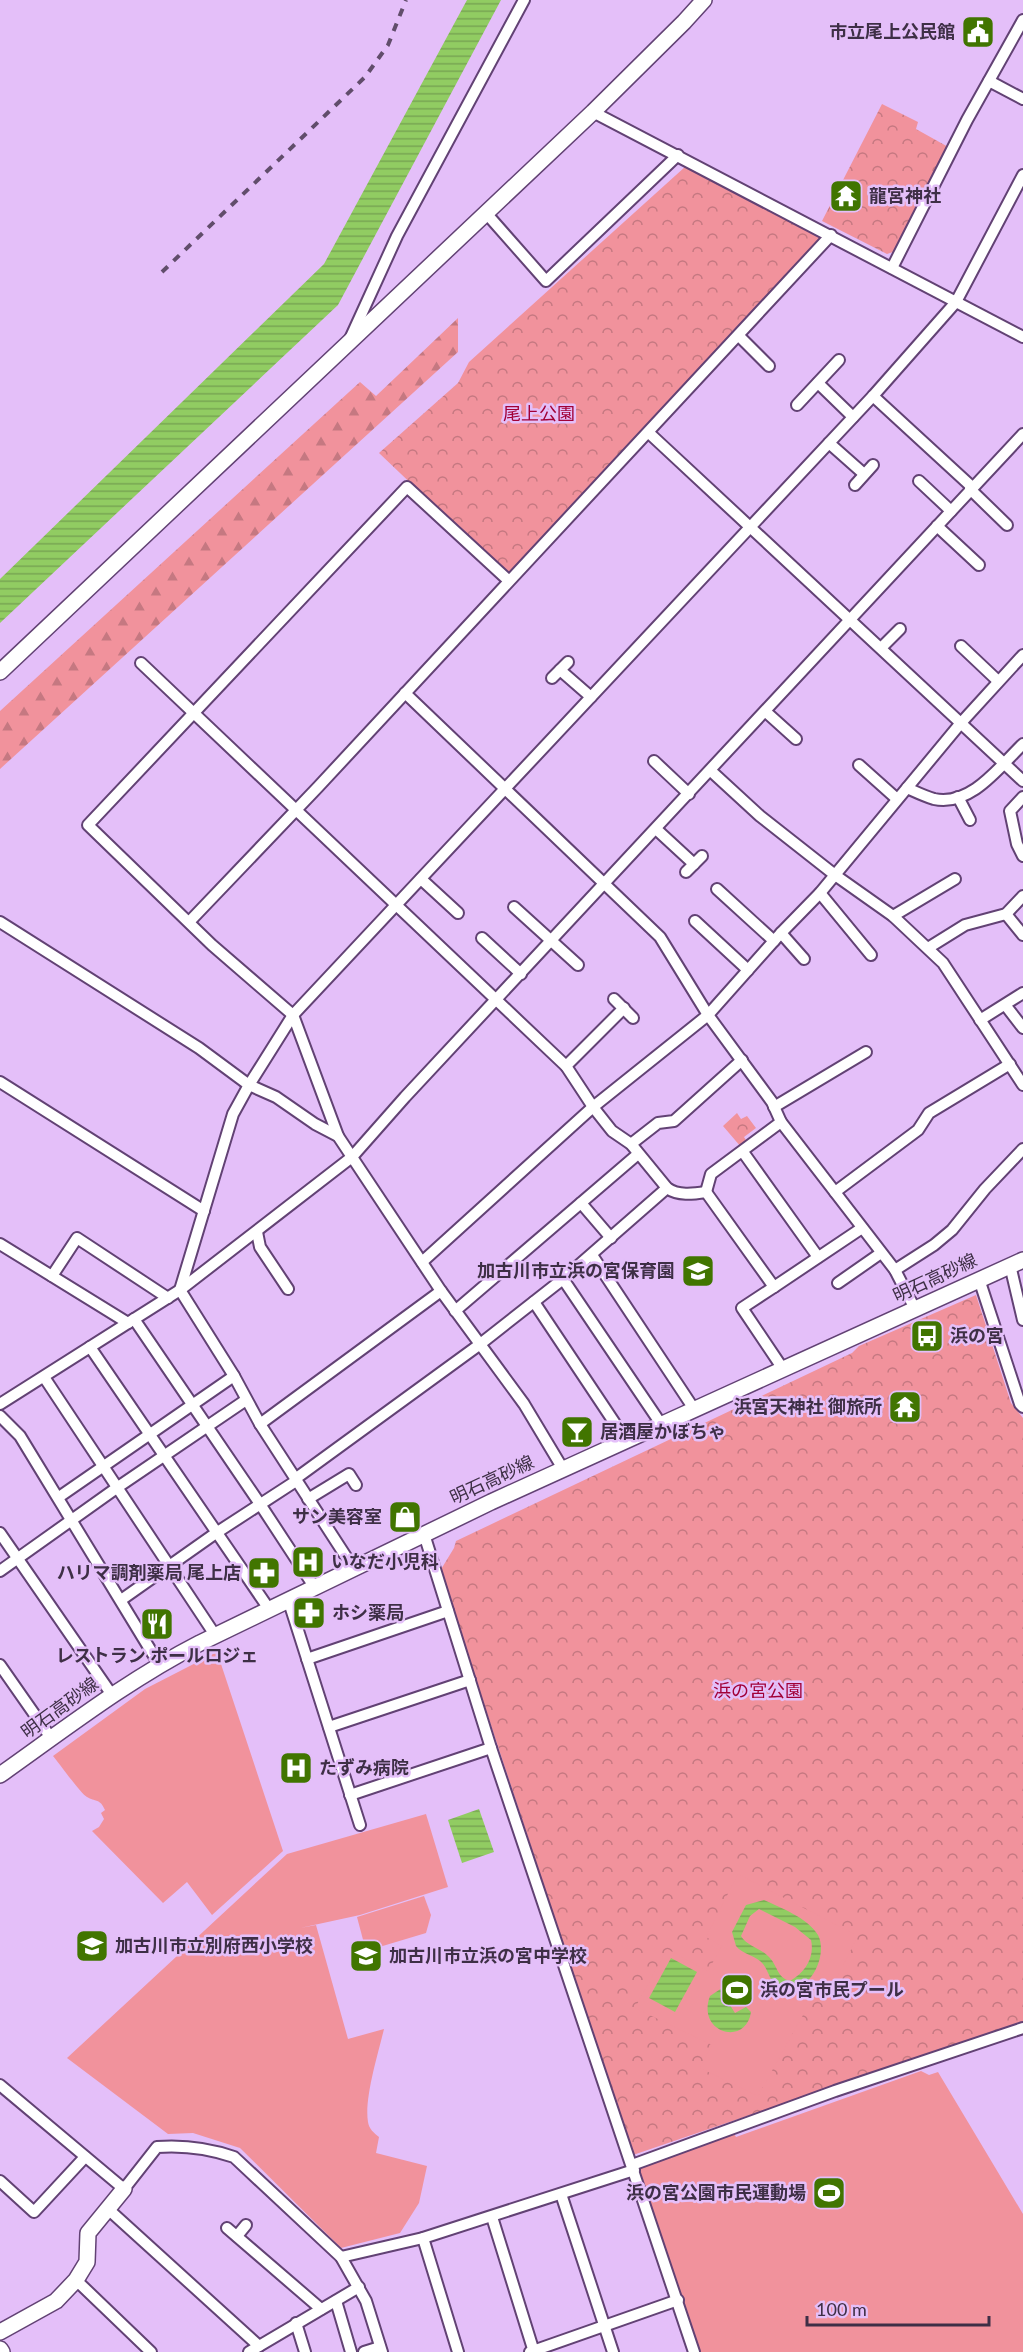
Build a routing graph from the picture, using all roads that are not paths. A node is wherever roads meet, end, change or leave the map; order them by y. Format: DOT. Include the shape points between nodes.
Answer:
graph roads {
  1 [pos="524,0"];
  2 [pos="704,0"];
  3 [pos="1023,20"];
  4 [pos="989,81"];
  5 [pos="1023,99"];
  6 [pos="593,112"];
  7 [pos="678,155"];
  8 [pos="1023,175"];
  9 [pos="486,213"];
  10 [pos="831,235"];
  11 [pos="892,268"];
  12 [pos="957,302"];
  13 [pos="739,336"];
  14 [pos="1023,337"];
  15 [pos="349,341"];
  16 [pos="839,360"];
  17 [pos="769,366"];
  18 [pos="818,383"];
  19 [pos="873,396"];
  20 [pos="797,405"];
  21 [pos="853,417"];
  22 [pos="649,433"];
  23 [pos="1023,434"];
  24 [pos="829,443"];
  25 [pos="873,465"];
  26 [pos="864,474"];
  27 [pos="919,481"];
  28 [pos="855,484"];
  29 [pos="971,488"];
  30 [pos="951,511"];
  31 [pos="1007,525"];
  32 [pos="937,526"];
  33 [pos="749,529"];
  34 [pos="979,565"];
  35 [pos="508,580"];
  36 [pos="850,622"];
  37 [pos="900,629"];
  38 [pos="961,646"];
  39 [pos="881,648"];
  40 [pos="1023,655"];
  41 [pos="141,663"];
  42 [pos="0,672"];
  43 [pos="552,678"];
  44 [pos="998,681"];
  45 [pos="405,693"];
  46 [pos="591,697"];
  47 [pos="195,712"];
  48 [pos="766,712"];
  49 [pos="960,724"];
  50 [pos="796,740"];
  51 [pos="1023,744"];
  52 [pos="654,761"];
  53 [pos="1002,764"];
  54 [pos="859,765"];
  55 [pos="711,771"];
  56 [pos="1023,781"];
  57 [pos="505,788"];
  58 [pos="907,788"];
  59 [pos="689,794"];
  60 [pos="958,797"];
  61 [pos="1023,797"];
  62 [pos="895,798"];
  63 [pos="296,810"];
  64 [pos="970,820"];
  65 [pos="656,829"];
  66 [pos="1023,856"];
  67 [pos="694,864"];
  68 [pos="836,875"];
  69 [pos="421,879"];
  70 [pos="955,879"];
  71 [pos="605,884"];
  72 [pos="717,888"];
  73 [pos="820,893"];
  74 [pos="1023,896"];
  75 [pos="398,905"];
  76 [pos="514,907"];
  77 [pos="458,913"];
  78 [pos="1006,914"];
  79 [pos="893,916"];
  80 [pos="190,921"];
  81 [pos="695,921"];
  82 [pos="0,922"];
  83 [pos="1023,935"];
  84 [pos="482,938"];
  85 [pos="774,938"];
  86 [pos="872,938"];
  87 [pos="551,941"];
  88 [pos="862,945"];
  89 [pos="928,948"];
  90 [pos="871,955"];
  91 [pos="804,959"];
  92 [pos="578,965"];
  93 [pos="746,968"];
  94 [pos="521,974"];
  95 [pos="1023,993"];
  96 [pos="497,998"];
  97 [pos="614,999"];
  98 [pos="1006,1006"];
  99 [pos="624,1008"];
  100 [pos="706,1012"];
  101 [pos="293,1015"];
  102 [pos="633,1018"];
  103 [pos="980,1020"];
  104 [pos="1023,1028"];
  105 [pos="866,1052"];
  106 [pos="742,1060"];
  107 [pos="1011,1064"];
  108 [pos="566,1066"];
  109 [pos="0,1082"];
  110 [pos="249,1085"];
  111 [pos="1023,1085"];
  112 [pos="593,1107"];
  113 [pos="774,1107"];
  114 [pos="781,1122"];
  115 [pos="338,1136"];
  116 [pos="631,1144"];
  117 [pos="1023,1149"];
  118 [pos="743,1152"];
  119 [pos="638,1154"];
  120 [pos="352,1157"];
  121 [pos="667,1188"];
  122 [pos="706,1192"];
  123 [pos="835,1192"];
  124 [pos="581,1203"];
  125 [pos="204,1211"];
  126 [pos="862,1228"];
  127 [pos="257,1232"];
  128 [pos="611,1238"];
  129 [pos="0,1244"];
  130 [pos="881,1253"];
  131 [pos="592,1255"];
  132 [pos="818,1257"];
  133 [pos="422,1262"];
  134 [pos="1016,1262"];
  135 [pos="894,1270"];
  136 [pos="52,1276"];
  137 [pos="563,1279"];
  138 [pos="979,1279"];
  139 [pos="288,1282"];
  140 [pos="838,1283"];
  141 [pos="774,1287"];
  142 [pos="180,1290"];
  143 [pos="441,1291"];
  144 [pos="168,1298"];
  145 [pos="534,1302"];
  146 [pos="915,1309"];
  147 [pos="455,1311"];
  148 [pos="1023,1320"];
  149 [pos="131,1321"];
  150 [pos="479,1345"];
  151 [pos="90,1347"];
  152 [pos="783,1369"];
  153 [pos="234,1376"];
  154 [pos="44,1377"];
  155 [pos="246,1400"];
  156 [pos="0,1404"];
  157 [pos="192,1405"];
  158 [pos="1023,1407"];
  159 [pos="694,1409"];
  160 [pos="0,1416"];
  161 [pos="260,1424"];
  162 [pos="661,1424"];
  163 [pos="206,1427"];
  164 [pos="150,1434"];
  165 [pos="626,1440"];
  166 [pos="164,1455"];
  167 [pos="103,1466"];
  168 [pos="563,1469"];
  169 [pos="296,1480"];
  170 [pos="357,1485"];
  171 [pos="118,1487"];
  172 [pos="59,1497"];
  173 [pos="308,1499"];
  174 [pos="260,1504"];
  175 [pos="71,1522"];
  176 [pos="0,1533"];
  177 [pos="216,1533"];
  178 [pos="424,1534"];
  179 [pos="18,1558"];
  180 [pos="170,1565"];
  181 [pos="354,1569"];
  182 [pos="0,1572"];
  183 [pos="315,1587"];
  184 [pos="288,1599"];
  185 [pos="121,1600"];
  186 [pos="269,1609"];
  187 [pos="448,1611"];
  188 [pos="215,1635"];
  189 [pos="307,1659"];
  190 [pos="159,1664"];
  191 [pos="0,1665"];
  192 [pos="470,1680"];
  193 [pos="112,1695"];
  194 [pos="329,1726"];
  195 [pos="51,1738"];
  196 [pos="491,1748"];
  197 [pos="0,1775"];
  198 [pos="350,1795"];
  199 [pos="360,1825"];
  200 [pos="1023,2028"];
  201 [pos="0,2085"];
  202 [pos="85,2157"];
  203 [pos="633,2168"];
  204 [pos="0,2181"];
  205 [pos="124,2189"];
  206 [pos="561,2194"];
  207 [pos="108,2209"];
  208 [pos="492,2217"];
  209 [pos="246,2224"];
  210 [pos="227,2228"];
  211 [pos="237,2236"];
  212 [pos="423,2238"];
  213 [pos="341,2257"];
  214 [pos="76,2280"];
  215 [pos="359,2287"];
  216 [pos="678,2300"];
  217 [pos="336,2301"];
  218 [pos="321,2309"];
  219 [pos="296,2323"];
  220 [pos="605,2326"];
  221 [pos="0,2332"];
  222 [pos="254,2349"];
  223 [pos="381,2350"];
  224 [pos="152,2352"];
  225 [pos="305,2352"];
  226 [pos="351,2352"];
  227 [pos="364,2352"];
  228 [pos="458,2352"];
  229 [pos="533,2352"];
  230 [pos="613,2352"];
  231 [pos="694,2352"];
  1 -- 15 [label="street" via="396,236"];
  2 -- 6 [label="street"];
  3 -- 4 [label="street"];
  4 -- 5 [label="street"];
  4 -- 11 [label="street"];
  6 -- 7 [label="street"];
  6 -- 9 [label="street"];
  7 -- 9 [label="street" via="546,281"];
  7 -- 10 [label="street"];
  8 -- 12 [label="street"];
  9 -- 15 [label="street"];
  10 -- 11 [label="street"];
  10 -- 13 [label="street"];
  11 -- 12 [label="street"];
  12 -- 14 [label="street"];
  12 -- 19 [label="street"];
  13 -- 17 [label="street"];
  13 -- 22 [label="street"];
  15 -- 42 [label="street"];
  16 -- 18 [label="street"];
  18 -- 20 [label="street"];
  18 -- 21 [label="street"];
  19 -- 21 [label="street"];
  19 -- 29 [label="street"];
  21 -- 24 [label="street"];
  22 -- 33 [label="street"];
  22 -- 35 [label="street"];
  23 -- 29 [label="street"];
  24 -- 26 [label="street"];
  24 -- 33 [label="street"];
  25 -- 26 [label="street"];
  26 -- 28 [label="street"];
  27 -- 30 [label="street"];
  29 -- 30 [label="street"];
  29 -- 31 [label="street"];
  30 -- 32 [label="street"];
  32 -- 34 [label="street"];
  32 -- 36 [label="street"];
  33 -- 36 [label="street"];
  33 -- 46 [label="street"];
  35 -- 45 [label="street"];
  35 -- 47 [label="street" via="407,487"];
  36 -- 39 [label="street"];
  36 -- 48 [label="street"];
  37 -- 39 [label="street"];
  38 -- 44 [label="street"];
  39 -- 49 [label="street"];
  40 -- 44 [label="street"];
  41 -- 47 [label="street"];
  43 -- 46 [label="street" via="564,666"];
  44 -- 49 [label="street"];
  45 -- 57 [label="street"];
  45 -- 63 [label="street"];
  46 -- 57 [label="street"];
  47 -- 63 [label="street"];
  47 -- 80 [label="street" via="88,825"];
  48 -- 50 [label="street"];
  48 -- 55 [label="street"];
  49 -- 53 [label="street"];
  49 -- 58 [label="street"];
  51 -- 53 [label="street"];
  52 -- 59 [label="street"];
  53 -- 56 [label="street"];
  53 -- 60 [label="street" via="973,791"];
  54 -- 62 [label="street"];
  55 -- 59 [label="street"];
  55 -- 68 [label="street" via="760,816"];
  57 -- 69 [label="street"];
  57 -- 71 [label="street"];
  58 -- 60 [label="street" via="936,799"];
  58 -- 62 [label="street"];
  59 -- 65 [label="street"];
  60 -- 64 [label="street"];
  61 -- 66 [label="street" via="1010,811"];
  62 -- 68 [label="street"];
  63 -- 75 [label="street"];
  63 -- 80 [label="street"];
  65 -- 67 [label="street"];
  65 -- 71 [label="street"];
  68 -- 73 [label="street"];
  68 -- 79 [label="street"];
  69 -- 75 [label="street"];
  69 -- 77 [label="street"];
  70 -- 79 [label="street"];
  71 -- 87 [label="street"];
  71 -- 100 [label="street" via="660,937"];
  72 -- 85 [label="street"];
  73 -- 85 [label="street"];
  73 -- 88 [label="street"];
  74 -- 78 [label="street"];
  75 -- 96 [label="street"];
  75 -- 101 [label="street"];
  76 -- 87 [label="street"];
  78 -- 83 [label="street"];
  78 -- 89 [label="street" via="965,925"];
  79 -- 89 [label="street"];
  80 -- 101 [label="street"];
  81 -- 93 [label="street"];
  82 -- 110 [label="street" via="199,1048"];
  84 -- 94 [label="street"];
  85 -- 91 [label="street"];
  85 -- 93 [label="street"];
  86 -- 88 [label="street"];
  87 -- 92 [label="street"];
  87 -- 94 [label="street"];
  88 -- 90 [label="street"];
  89 -- 103 [label="street" via="943,963"];
  93 -- 100 [label="street"];
  94 -- 96 [label="street"];
  95 -- 98 [label="street"];
  96 -- 108 [label="street"];
  96 -- 120 [label="street"];
  97 -- 99 [label="street"];
  98 -- 103 [label="street"];
  98 -- 104 [label="street"];
  99 -- 102 [label="street"];
  99 -- 108 [label="street"];
  100 -- 106 [label="street"];
  100 -- 112 [label="street"];
  101 -- 110 [label="street"];
  101 -- 115 [label="street"];
  103 -- 107 [label="street"];
  105 -- 113 [label="street"];
  106 -- 113 [label="street"];
  106 -- 116 [label="street" via="674,1121 658,1123"];
  107 -- 111 [label="street"];
  107 -- 123 [label="street" via="929,1113 918,1130"];
  108 -- 112 [label="street"];
  109 -- 125 [label="street"];
  110 -- 115 [label="street" via="276,1097"];
  110 -- 125 [label="street" via="233,1114"];
  112 -- 116 [label="street" via="612,1131"];
  112 -- 133 [label="street"];
  113 -- 114 [label="street"];
  114 -- 118 [label="street"];
  114 -- 123 [label="street"];
  115 -- 120 [label="street"];
  116 -- 119 [label="street"];
  117 -- 135 [label="street" via="952,1230"];
  118 -- 122 [label="street" via="711,1174"];
  118 -- 132 [label="street"];
  119 -- 121 [label="street"];
  119 -- 124 [label="street"];
  120 -- 127 [label="street"];
  120 -- 133 [label="street"];
  121 -- 122 [label="street" via="673,1193"];
  121 -- 128 [label="street"];
  122 -- 141 [label="street"];
  123 -- 126 [label="street"];
  124 -- 128 [label="street"];
  124 -- 147 [label="street"];
  125 -- 142 [label="street"];
  126 -- 130 [label="street"];
  126 -- 132 [label="street"];
  127 -- 139 [label="street" via="260,1247"];
  127 -- 142 [label="street"];
  128 -- 131 [label="street"];
  129 -- 136 [label="street"];
  130 -- 135 [label="street"];
  130 -- 140 [label="street"];
  131 -- 137 [label="street"];
  131 -- 159 [label="street"];
  132 -- 141 [label="street"];
  133 -- 143 [label="street"];
  134 -- 138 [label="street, 明石高砂線"];
  134 -- 148 [label="street"];
  135 -- 146 [label="street"];
  136 -- 144 [label="street" via="77,1238"];
  136 -- 149 [label="street"];
  137 -- 145 [label="street"];
  137 -- 162 [label="street"];
  138 -- 146 [label="street, 明石高砂線"];
  138 -- 158 [label="street"];
  141 -- 152 [label="street" via="742,1308"];
  142 -- 144 [label="street"];
  142 -- 153 [label="street"];
  143 -- 147 [label="street"];
  143 -- 161 [label="street"];
  144 -- 149 [label="street"];
  145 -- 150 [label="street"];
  145 -- 165 [label="street"];
  146 -- 152 [label="street, 明石高砂線"];
  147 -- 150 [label="street"];
  149 -- 151 [label="street"];
  149 -- 157 [label="street"];
  150 -- 168 [label="street" via="524,1404"];
  150 -- 169 [label="street"];
  151 -- 154 [label="street"];
  151 -- 164 [label="street"];
  152 -- 159 [label="street, 明石高砂線"];
  153 -- 155 [label="street"];
  153 -- 157 [label="street"];
  154 -- 156 [label="street"];
  154 -- 167 [label="street"];
  155 -- 161 [label="street"];
  155 -- 163 [label="street"];
  157 -- 163 [label="street"];
  157 -- 164 [label="street"];
  159 -- 162 [label="street, 明石高砂線"];
  160 -- 172 [label="street" via="20,1436"];
  161 -- 169 [label="street"];
  162 -- 165 [label="street, 明石高砂線"];
  163 -- 166 [label="street"];
  163 -- 174 [label="street"];
  164 -- 166 [label="street"];
  164 -- 167 [label="street"];
  165 -- 168 [label="street, 明石高砂線"];
  166 -- 171 [label="street"];
  166 -- 177 [label="street"];
  167 -- 171 [label="street"];
  167 -- 172 [label="street"];
  168 -- 178 [label="street, 明石高砂線"];
  169 -- 173 [label="street"];
  169 -- 174 [label="street"];
  170 -- 173 [label="street" via="349,1474"];
  171 -- 175 [label="street"];
  171 -- 180 [label="street"];
  172 -- 175 [label="street"];
  173 -- 181 [label="street"];
  174 -- 177 [label="street"];
  174 -- 183 [label="street"];
  175 -- 179 [label="street"];
  175 -- 185 [label="street"];
  176 -- 179 [label="street"];
  177 -- 180 [label="street"];
  177 -- 186 [label="street"];
  178 -- 181 [label="street, 明石高砂線"];
  178 -- 187 [label="street"];
  179 -- 182 [label="street"];
  179 -- 193 [label="street"];
  180 -- 185 [label="street"];
  180 -- 188 [label="street"];
  181 -- 183 [label="street, 明石高砂線"];
  183 -- 184 [label="street, 明石高砂線"];
  184 -- 186 [label="street, 明石高砂線"];
  184 -- 189 [label="street"];
  185 -- 190 [label="street"];
  186 -- 188 [label="street, 明石高砂線"];
  187 -- 189 [label="street"];
  187 -- 192 [label="street"];
  188 -- 190 [label="street, 明石高砂線"];
  189 -- 194 [label="street"];
  190 -- 193 [label="street, 明石高砂線"];
  191 -- 195 [label="street"];
  192 -- 194 [label="street"];
  192 -- 196 [label="street"];
  193 -- 195 [label="street, 明石高砂線"];
  194 -- 198 [label="street"];
  195 -- 197 [label="street, 明石高砂線"];
  196 -- 198 [label="street"];
  196 -- 203 [label="street"];
  198 -- 199 [label="street"];
  200 -- 203 [label="street" via="835,2091"];
  201 -- 202 [label="street"];
  202 -- 204 [label="street" via="34,2212"];
  202 -- 205 [label="street"];
  203 -- 206 [label="street"];
  203 -- 216 [label="street"];
  205 -- 207 [label="street"];
  205 -- 213 [label="street" via="157,2148 215,2150 234,2157"];
  206 -- 208 [label="street"];
  206 -- 220 [label="street"];
  207 -- 214 [label="street" via="88,2233 87,2262"];
  207 -- 222 [label="street"];
  208 -- 212 [label="street"];
  208 -- 229 [label="street"];
  209 -- 211 [label="street"];
  210 -- 211 [label="street"];
  211 -- 218 [label="street"];
  212 -- 213 [label="street"];
  212 -- 228 [label="street"];
  213 -- 215 [label="street"];
  214 -- 221 [label="street" via="56,2301"];
  214 -- 224 [label="street"];
  215 -- 217 [label="street"];
  215 -- 223 [label="street"];
  216 -- 220 [label="street"];
  216 -- 231 [label="street"];
  217 -- 218 [label="street"];
  217 -- 226 [label="street"];
  218 -- 219 [label="street"];
  219 -- 222 [label="street"];
  219 -- 225 [label="street"];
  220 -- 229 [label="street"];
  220 -- 230 [label="street"];
  223 -- 227 [label="street"];
}
